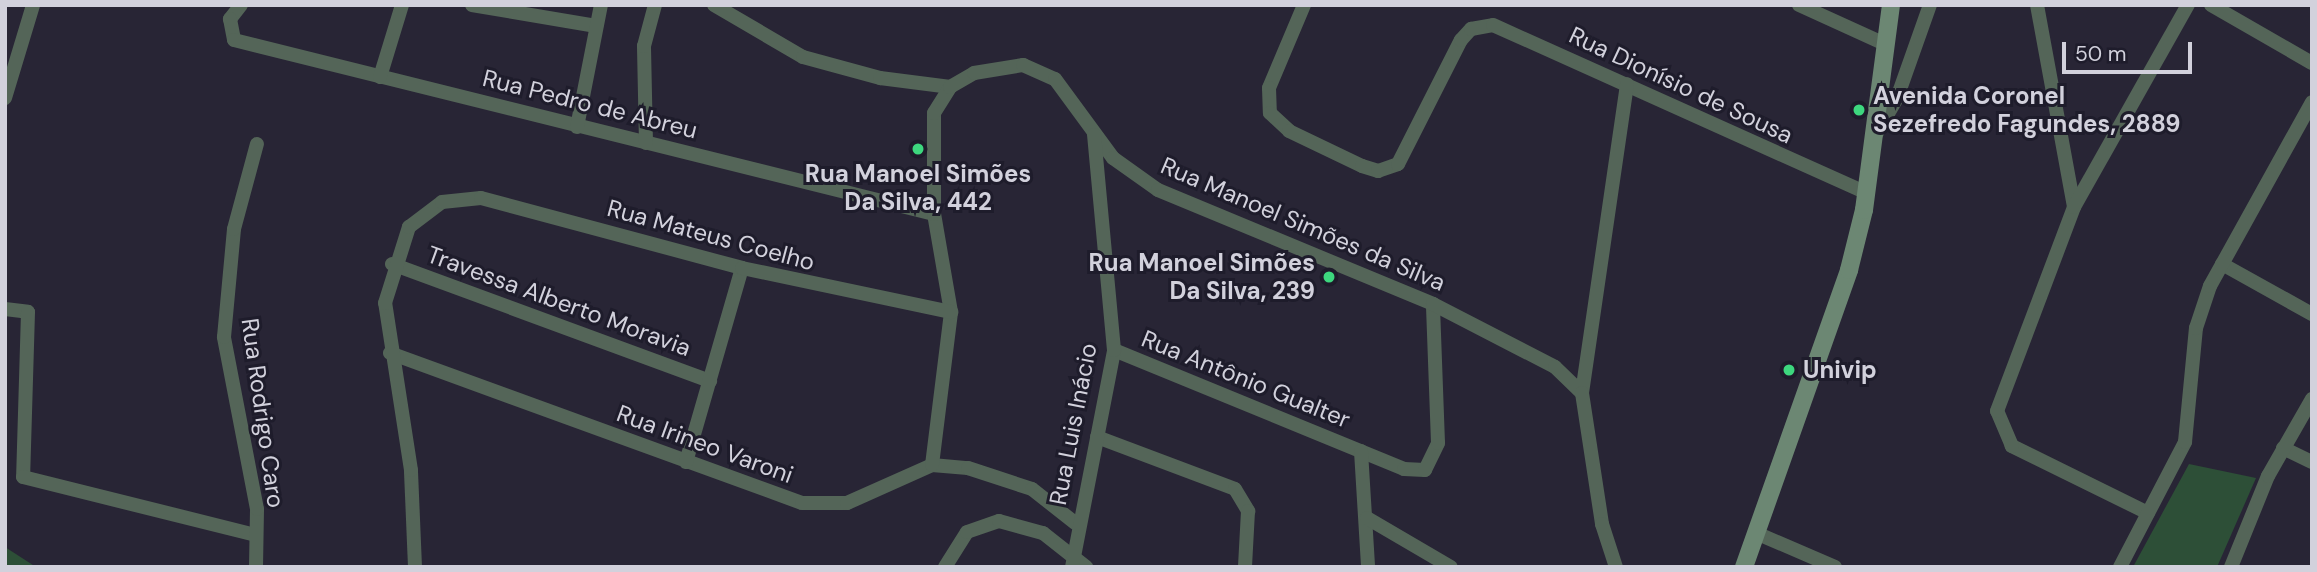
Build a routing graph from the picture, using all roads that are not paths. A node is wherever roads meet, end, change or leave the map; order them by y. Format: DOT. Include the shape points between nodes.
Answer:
graph roads {
  1 [pos="33,5"];
  2 [pos="241,5"];
  3 [pos="402,5"];
  4 [pos="472,5"];
  5 [pos="601,5"];
  6 [pos="654,5"];
  7 [pos="715,5"];
  8 [pos="1304,5"];
  9 [pos="1799,5"];
  10 [pos="1891,5"];
  11 [pos="1930,5"];
  12 [pos="2037,5"];
  13 [pos="2188,5"];
  14 [pos="2211,5"];
  15 [pos="596,26"];
  16 [pos="1885,44"];
  17 [pos="2312,63"];
  18 [pos="380,77"];
  19 [pos="1626,84"];
  20 [pos="950,87"];
  21 [pos="5,98"];
  22 [pos="2312,102"];
  23 [pos="577,127"];
  24 [pos="1094,135"];
  25 [pos="1873,140"];
  26 [pos="646,143"];
  27 [pos="257,144"];
  28 [pos="1866,194"];
  29 [pos="2074,207"];
  30 [pos="934,214"];
  31 [pos="392,264"];
  32 [pos="2222,264"];
  33 [pos="741,268"];
  34 [pos="1433,304"];
  35 [pos="5,309"];
  36 [pos="951,312"];
  37 [pos="2312,314"];
  38 [pos="1114,350"];
  39 [pos="390,353"];
  40 [pos="710,380"];
  41 [pos="1582,393"];
  42 [pos="2312,399"];
  43 [pos="1097,437"];
  44 [pos="2283,448"];
  45 [pos="1361,451"];
  46 [pos="686,462"];
  47 [pos="2312,462"];
  48 [pos="932,465"];
  49 [pos="2148,513"];
  50 [pos="1367,518"];
  51 [pos="1076,523"];
  52 [pos="1756,533"];
  53 [pos="256,534"];
  54 [pos="1071,561"];
  55 [pos="2120,566"];
  56 [pos="256,567"];
  57 [pos="415,567"];
  58 [pos="945,567"];
  59 [pos="1086,567"];
  60 [pos="1245,567"];
  61 [pos="1368,567"];
  62 [pos="1451,567"];
  63 [pos="1616,567"];
  64 [pos="1744,567"];
  65 [pos="1835,567"];
  66 [pos="2231,567"];
  1 -- 21 [label="street"];
  2 -- 18 [label="street, Rua Pedro de Abreu" via="230,19 234,40"];
  3 -- 18 [label="street"];
  4 -- 15 [label="street"];
  5 -- 15 [label="street"];
  6 -- 26 [label="street" via="644,46"];
  7 -- 20 [label="street" via="773,45 803,57 891,80"];
  8 -- 19 [label="street, Rua Dionísio de Sousa" via="1269,88 1270,113 1289,131 1378,171 1398,164 1461,40 1483,25 1499,26"];
  9 -- 16 [label="street"];
  10 -- 16 [label="main road"];
  11 -- 25 [label="street" via="1897,98"];
  12 -- 29 [label="street"];
  13 -- 29 [label="street"];
  14 -- 17 [label="street"];
  15 -- 23 [label="street"];
  16 -- 25 [label="main road"];
  18 -- 23 [label="street, Rua Pedro de Abreu"];
  19 -- 28 [label="street, Rua Dionísio de Sousa"];
  19 -- 41 [label="street"];
  20 -- 24 [label="street, Rua Manoel Simões da Silva" via="992,68 1029,66 1068,92"];
  20 -- 30 [label="street" via="930,133"];
  22 -- 32 [label="street"];
  23 -- 26 [label="street, Rua Pedro de Abreu"];
  24 -- 34 [label="street, Rua Manoel Simões da Silva" via="1113,158 1158,190"];
  24 -- 38 [label="street, Rua Luis Inácio"];
  25 -- 28 [label="main road"];
  26 -- 30 [label="street, Rua Pedro de Abreu"];
  27 -- 53 [label="street, Rua Rodrigo Caro" via="234,229 224,337 253,481"];
  28 -- 52 [label="main road" via="1849,271"];
  29 -- 49 [label="street" via="2011,362 1997,411 2001,429 2037,461"];
  30 -- 36 [label="street"];
  31 -- 33 [label="street, Rua Mateus Coelho" via="409,227 426,210 461,197"];
  31 -- 39 [label="street" via="385,315"];
  31 -- 40 [label="street, Travessa Alberto Moravia"];
  32 -- 37 [label="street"];
  32 -- 49 [label="street" via="2196,328 2185,442"];
  33 -- 36 [label="street, Rua Mateus Coelho"];
  33 -- 40 [label="street"];
  34 -- 41 [label="street, Rua Manoel Simões da Silva" via="1531,349"];
  34 -- 45 [label="street, Rua Antônio Gualter" via="1438,443 1432,465 1404,469"];
  35 -- 53 [label="street" via="28,312 23,477"];
  36 -- 48 [label="street"];
  38 -- 43 [label="street, Rua Luis Inácio"];
  38 -- 45 [label="street, Rua Antônio Gualter"];
  39 -- 46 [label="street, Rua Irineo Varoni"];
  39 -- 57 [label="street" via="411,470"];
  40 -- 46 [label="street"];
  41 -- 63 [label="street" via="1602,524"];
  42 -- 44 [label="street"];
  43 -- 51 [label="street, Rua Luis Inácio"];
  43 -- 60 [label="street" via="1234,489 1248,511"];
  44 -- 47 [label="street"];
  44 -- 66 [label="street"];
  45 -- 50 [label="street"];
  46 -- 48 [label="street, Rua Irineo Varoni" via="768,495 827,506 876,493"];
  48 -- 51 [label="street" via="1011,481 1052,500"];
  49 -- 55 [label="street"];
  50 -- 61 [label="street"];
  50 -- 62 [label="street"];
  51 -- 54 [label="street, Rua Luis Inácio"];
  52 -- 64 [label="main road"];
  52 -- 65 [label="street"];
  53 -- 56 [label="street, Rua Rodrigo Caro"];
  54 -- 58 [label="street" via="1043,533 999,521 967,532"];
  54 -- 59 [label="street"];
}
